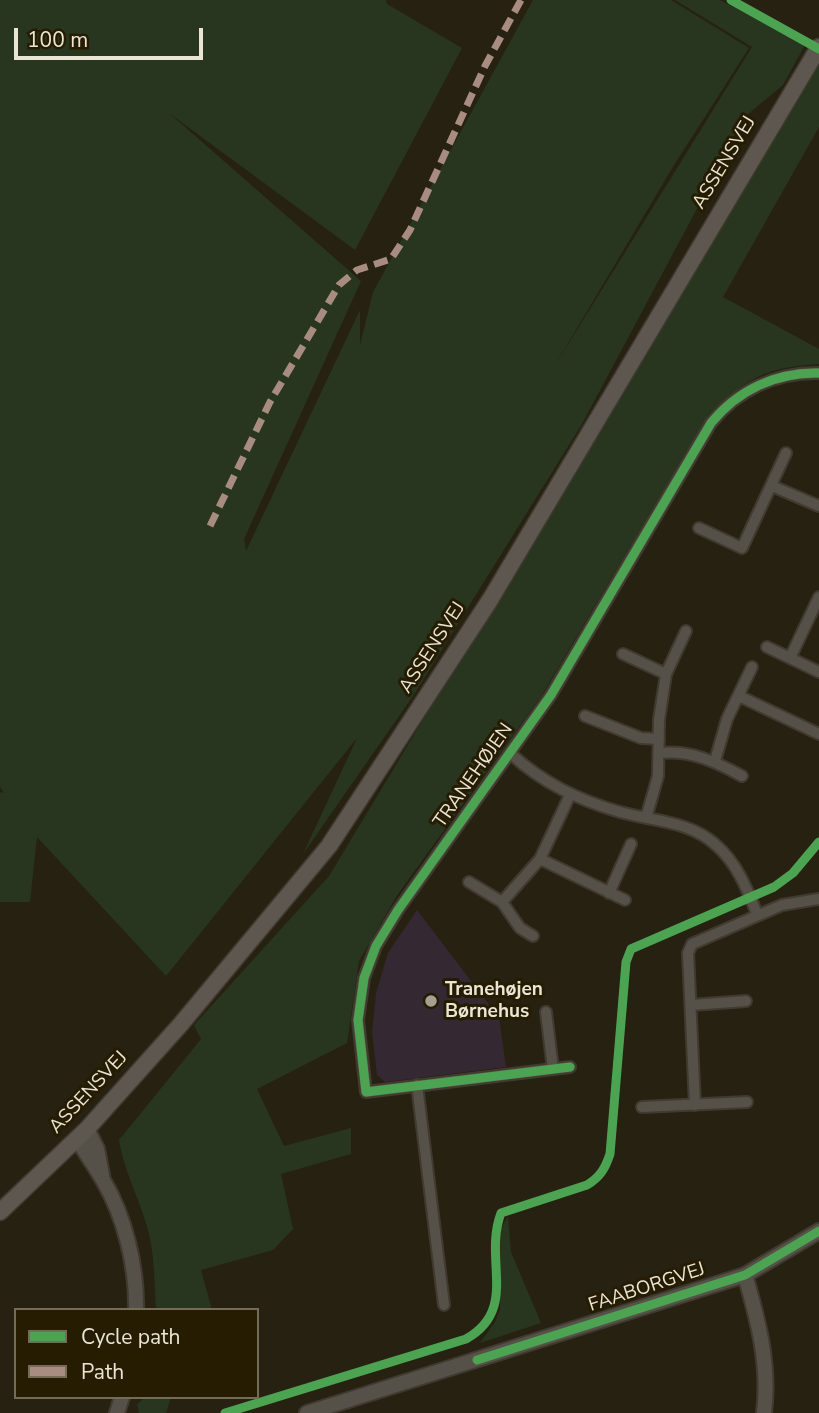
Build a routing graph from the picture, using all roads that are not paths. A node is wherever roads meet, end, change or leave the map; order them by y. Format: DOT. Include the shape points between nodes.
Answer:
graph roads {
  1 [pos="819,47"];
  2 [pos="819,373"];
  3 [pos="786,453"];
  4 [pos="772,486"];
  5 [pos="819,506"];
  6 [pos="699,528"];
  7 [pos="819,597"];
  8 [pos="686,631"];
  9 [pos="768,647"];
  10 [pos="623,654"];
  11 [pos="790,658"];
  12 [pos="752,667"];
  13 [pos="819,672"];
  14 [pos="666,674"];
  15 [pos="739,696"];
  16 [pos="585,716"];
  17 [pos="819,734"];
  18 [pos="659,739"];
  19 [pos="660,753"];
  20 [pos="511,754"];
  21 [pos="715,761"];
  22 [pos="742,776"];
  23 [pos="570,795"];
  24 [pos="646,818"];
  25 [pos="631,844"];
  26 [pos="540,859"];
  27 [pos="469,882"];
  28 [pos="609,893"];
  29 [pos="819,899"];
  30 [pos="625,900"];
  31 [pos="502,902"];
  32 [pos="757,914"];
  33 [pos="533,936"];
  34 [pos="746,1001"];
  35 [pos="691,1004"];
  36 [pos="547,1012"];
  37 [pos="570,1067"];
  38 [pos="553,1069"];
  39 [pos="417,1085"];
  40 [pos="747,1102"];
  41 [pos="695,1105"];
  42 [pos="642,1107"];
  43 [pos="82,1134"];
  44 [pos="0,1212"];
  45 [pos="819,1231"];
  46 [pos="745,1275"];
  47 [pos="444,1305"];
  48 [pos="136,1308"];
  49 [pos="307,1413"];
  50 [pos="764,1413"];
  1 -- 43 [label="main road, ASSENSVEJ" via="489,600 329,846 181,1024"];
  2 -- 20 [label="street, TRANEHØJEN" via="803,372 760,384 724,407 711,423 590,633"];
  3 -- 4 [label="street"];
  4 -- 5 [label="street"];
  4 -- 6 [label="street" via="742,548"];
  7 -- 11 [label="street"];
  8 -- 14 [label="street"];
  9 -- 11 [label="street"];
  10 -- 14 [label="street"];
  11 -- 13 [label="street"];
  12 -- 15 [label="street"];
  14 -- 18 [label="street"];
  15 -- 17 [label="street"];
  15 -- 21 [label="street"];
  16 -- 18 [label="street" via="641,738"];
  18 -- 19 [label="street"];
  19 -- 21 [label="street" via="678,752"];
  19 -- 24 [label="street"];
  20 -- 23 [label="street, TRANEHØJEN" via="529,771"];
  20 -- 39 [label="street, TRANEHØJEN" via="385,929 364,978 358,1020 366,1092"];
  21 -- 22 [label="street"];
  23 -- 24 [label="street, TRANEHØJEN"];
  23 -- 26 [label="street"];
  24 -- 32 [label="street, TRANEHØJEN" via="677,824 714,843 739,872"];
  25 -- 28 [label="street"];
  26 -- 28 [label="street"];
  26 -- 31 [label="street"];
  27 -- 31 [label="street"];
  28 -- 30 [label="street"];
  29 -- 32 [label="street"];
  31 -- 33 [label="street" via="520,928"];
  32 -- 35 [label="street" via="692,944 688,953"];
  34 -- 35 [label="street"];
  35 -- 41 [label="street"];
  36 -- 38 [label="street"];
  37 -- 38 [label="street, TRANEHØJEN"];
  38 -- 39 [label="street, TRANEHØJEN"];
  39 -- 47 [label="street"];
  40 -- 41 [label="street"];
  41 -- 42 [label="street"];
  43 -- 44 [label="main road, ASSENSVEJ"];
  43 -- 48 [label="street" via="127,1240"];
  45 -- 46 [label="street, FAABORGVEJ"];
  46 -- 49 [label="street, FAABORGVEJ"];
  46 -- 50 [label="street" via="760,1327"];
}
